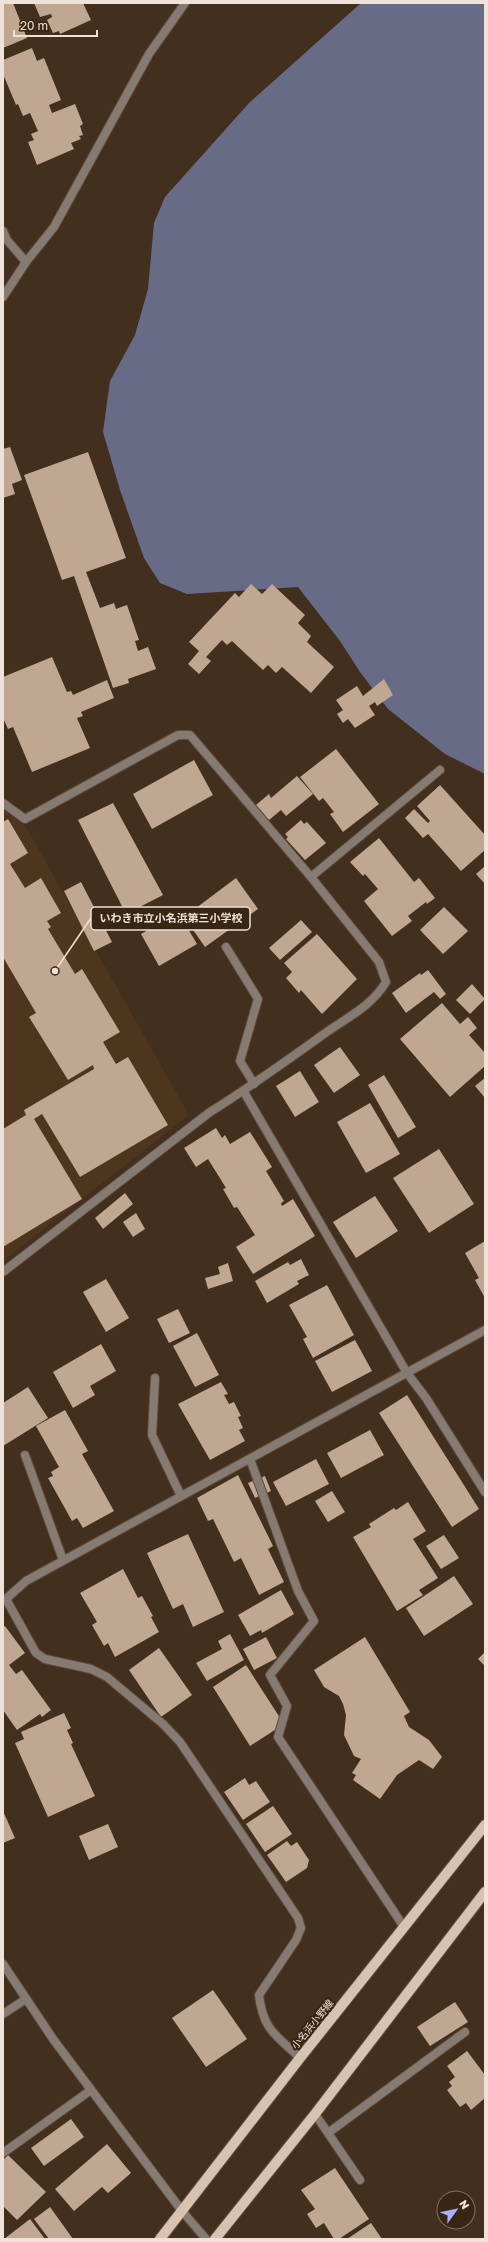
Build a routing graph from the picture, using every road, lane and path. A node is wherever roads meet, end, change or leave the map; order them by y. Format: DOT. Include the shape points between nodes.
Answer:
graph roads {
  1 [pos="185,3"];
  2 [pos="3,231"];
  3 [pos="26,262"];
  4 [pos="3,297"];
  5 [pos="440,770"];
  6 [pos="3,803"];
  7 [pos="311,877"];
  8 [pos="226,947"];
  9 [pos="254,1084"];
  10 [pos="244,1092"];
  11 [pos="3,1272"];
  12 [pos="485,1330"];
  13 [pos="407,1372"];
  14 [pos="155,1378"];
  15 [pos="25,1455"];
  16 [pos="250,1459"];
  17 [pos="485,1492"];
  18 [pos="181,1496"];
  19 [pos="63,1560"];
  20 [pos="4,1599"];
  21 [pos="485,1825"];
  22 [pos="485,1892"];
  23 [pos="404,1927"];
  24 [pos="3,1964"];
  25 [pos="26,1999"];
  26 [pos="3,2014"];
  27 [pos="465,2032"];
  28 [pos="300,2058"];
  29 [pos="91,2090"];
  30 [pos="315,2114"];
  31 [pos="328,2133"];
  32 [pos="3,2153"];
  33 [pos="360,2180"];
  34 [pos="182,2211"];
  35 [pos="160,2239"];
  36 [pos="206,2239"];
  37 [pos="215,2239"];
  1 -- 3 [label="street" via="149,54 54,227"];
  2 -- 3 [label="street"];
  3 -- 4 [label="street"];
  5 -- 7 [label="street"];
  6 -- 7 [label="street" via="25,820 178,735 190,735"];
  7 -- 9 [label="street" via="379,962 386,982 367,1006"];
  8 -- 9 [label="street" via="258,998 240,1060"];
  9 -- 10 [label="street"];
  10 -- 11 [label="street" via="210,1112"];
  10 -- 13 [label="street"];
  12 -- 13 [label="street"];
  13 -- 16 [label="street"];
  13 -- 17 [label="street"];
  14 -- 18 [label="street" via="152,1435"];
  15 -- 19 [label="street"];
  16 -- 18 [label="street"];
  16 -- 23 [label="street" via="298,1591 314,1621 270,1675 287,1706 278,1737"];
  18 -- 19 [label="street"];
  19 -- 20 [label="street" via="26,1581"];
  20 -- 28 [label="street" via="36,1653 45,1659 91,1669 107,1677 180,1742 298,1918 301,1928 296,1940 259,1995 267,2027"];
  21 -- 23 [label="main road, 小名浜小野線"];
  22 -- 30 [label="main road"];
  23 -- 28 [label="main road, 小名浜小野線"];
  24 -- 25 [label="street"];
  25 -- 26 [label="street"];
  25 -- 29 [label="street"];
  27 -- 31 [label="street"];
  28 -- 34 [label="main road, 小名浜小野線"];
  29 -- 32 [label="street"];
  29 -- 34 [label="street"];
  30 -- 31 [label="street"];
  30 -- 37 [label="main road"];
  31 -- 33 [label="street"];
  34 -- 35 [label="main road, 小名浜小野線"];
  34 -- 36 [label="street"];
}
